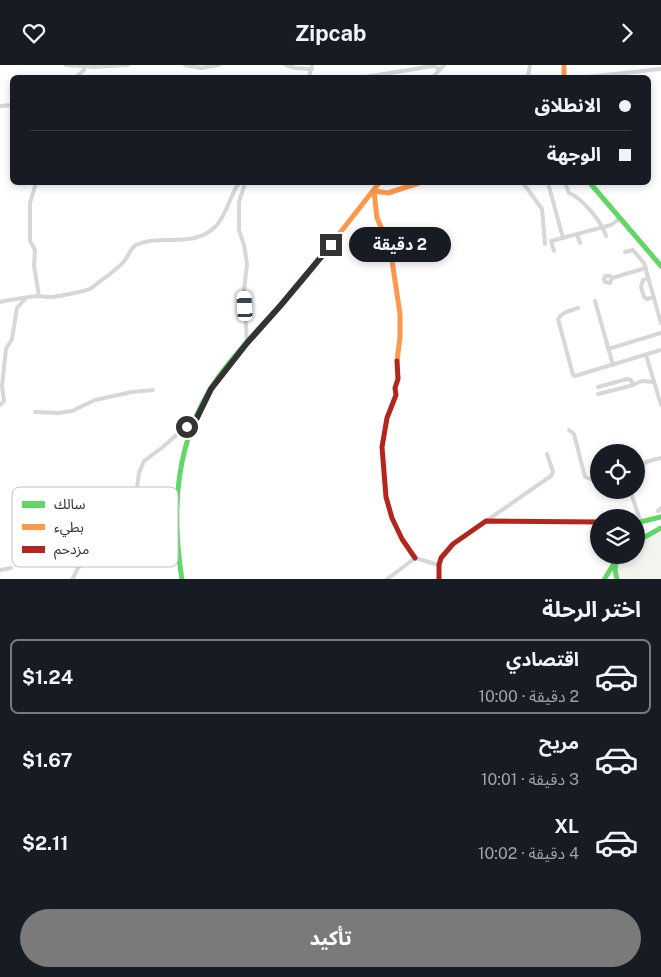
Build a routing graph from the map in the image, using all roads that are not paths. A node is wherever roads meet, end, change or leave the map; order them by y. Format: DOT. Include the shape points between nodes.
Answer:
graph roads {
  1 [pos="66,65"];
  2 [pos="128,65"];
  3 [pos="185,65"];
  4 [pos="219,65"];
  5 [pos="286,65"];
  6 [pos="444,65"];
  7 [pos="633,65"];
  8 [pos="84,67"];
  9 [pos="312,67"];
  10 [pos="440,69"];
  11 [pos="660,69"];
  12 [pos="634,71"];
  13 [pos="78,75"];
  14 [pos="377,75"];
  15 [pos="435,75"];
  16 [pos="603,75"];
  17 [pos="35,185"];
  18 [pos="238,185"];
  19 [pos="244,185"];
  20 [pos="378,185"];
  21 [pos="413,185"];
  22 [pos="524,185"];
  23 [pos="549,185"];
  24 [pos="566,185"];
  25 [pos="592,185"];
  26 [pos="374,191"];
  27 [pos="620,218"];
  28 [pos="603,227"];
  29 [pos="578,234"];
  30 [pos="606,236"];
  31 [pos="563,238"];
  32 [pos="580,243"];
  33 [pos="545,244"];
  34 [pos="554,251"];
  35 [pos="625,252"];
  36 [pos="661,266"];
  37 [pos="646,268"];
  38 [pos="612,278"];
  39 [pos="648,278"];
  40 [pos="39,296"];
  41 [pos="654,297"];
  42 [pos="25,299"];
  43 [pos="596,301"];
  44 [pos="0,302"];
  45 [pos="578,308"];
  46 [pos="661,323"];
  47 [pos="661,333"];
  48 [pos="247,343"];
  49 [pos="608,349"];
  50 [pos="661,350"];
  51 [pos="646,355"];
  52 [pos="612,365"];
  53 [pos="654,382"];
  54 [pos="633,385"];
  55 [pos="598,387"];
  56 [pos="153,390"];
  57 [pos="598,394"];
  58 [pos="0,405"];
  59 [pos="661,405"];
  60 [pos="35,412"];
  61 [pos="192,428"];
  62 [pos="569,430"];
  63 [pos="547,454"];
  64 [pos="661,457"];
  65 [pos="645,464"];
  66 [pos="590,479"];
  67 [pos="137,487"];
  68 [pos="177,487"];
  69 [pos="661,517"];
  70 [pos="486,521"];
  71 [pos="645,521"];
  72 [pos="590,522"];
  73 [pos="661,529"];
  74 [pos="645,537"];
  75 [pos="178,558"];
  76 [pos="415,558"];
  77 [pos="613,564"];
  78 [pos="616,564"];
  79 [pos="439,565"];
  80 [pos="79,567"];
  81 [pos="11,568"];
  82 [pos="0,570"];
  83 [pos="72,579"];
  84 [pos="182,579"];
  85 [pos="386,579"];
  86 [pos="439,579"];
  87 [pos="604,579"];
  88 [pos="617,579"];
  1 -- 8 [label="street"];
  2 -- 8 [label="street"];
  3 -- 4 [label="street" via="201,68"];
  5 -- 9 [label="street"];
  6 -- 10 [label="street"];
  7 -- 12 [label="street"];
  8 -- 13 [label="street"];
  10 -- 14 [label="street" via="433,66"];
  10 -- 15 [label="street"];
  11 -- 12 [label="street"];
  12 -- 16 [label="street"];
  17 -- 40 [label="street" via="30,203 30,241 36,250 34,266"];
  18 -- 40 [label="street" via="219,221 204,234 180,241 140,243 92,289"];
  19 -- 48 [label="street" via="239,203 238,230 247,263 244,290"];
  20 -- 26 [label="main road"];
  21 -- 26 [label="main road" via="388,193"];
  22 -- 33 [label="street" via="542,209"];
  23 -- 31 [label="street"];
  24 -- 28 [label="street" via="568,193 576,196"];
  25 -- 27 [label="main road"];
  26 -- 48 [label="main road"];
  26 -- 76 [label="main road" via="375,206 390,247 400,314 396,395 387,418 382,447 386,497 402,539"];
  27 -- 28 [label="street"];
  27 -- 36 [label="main road"];
  28 -- 29 [label="street"];
  28 -- 30 [label="street"];
  29 -- 31 [label="street"];
  29 -- 32 [label="street"];
  31 -- 34 [label="street" via="551,241"];
  35 -- 37 [label="street" via="634,250"];
  37 -- 38 [label="street"];
  37 -- 39 [label="street"];
  39 -- 41 [label="street"];
  39 -- 41 [label="street" via="642,280 644,297"];
  40 -- 42 [label="street"];
  41 -- 46 [label="street"];
  42 -- 44 [label="street"];
  42 -- 58 [label="street" via="17,308 12,339 6,349 2,386 4,401"];
  43 -- 49 [label="street"];
  45 -- 52 [label="street" via="560,315 558,319 573,375"];
  47 -- 49 [label="street"];
  48 -- 61 [label="main road" via="211,389"];
  49 -- 52 [label="street"];
  50 -- 51 [label="street"];
  51 -- 52 [label="street"];
  51 -- 53 [label="street"];
  53 -- 54 [label="street" via="642,381"];
  53 -- 59 [label="street"];
  54 -- 55 [label="street" via="627,379"];
  54 -- 57 [label="street"];
  56 -- 60 [label="street" via="95,400 72,411"];
  61 -- 67 [label="street" via="183,429 144,461"];
  61 -- 68 [label="main road"];
  62 -- 66 [label="street" via="574,434 585,477"];
  63 -- 70 [label="street" via="553,474"];
  64 -- 65 [label="street"];
  69 -- 71 [label="main road"];
  70 -- 72 [label="main road"];
  70 -- 79 [label="main road" via="453,544"];
  73 -- 74 [label="main road"];
  75 -- 84 [label="main road"];
  76 -- 79 [label="street"];
  76 -- 85 [label="street"];
  77 -- 87 [label="main road"];
  78 -- 88 [label="main road"];
  79 -- 86 [label="main road"];
  80 -- 83 [label="street"];
  81 -- 82 [label="street"];
}
